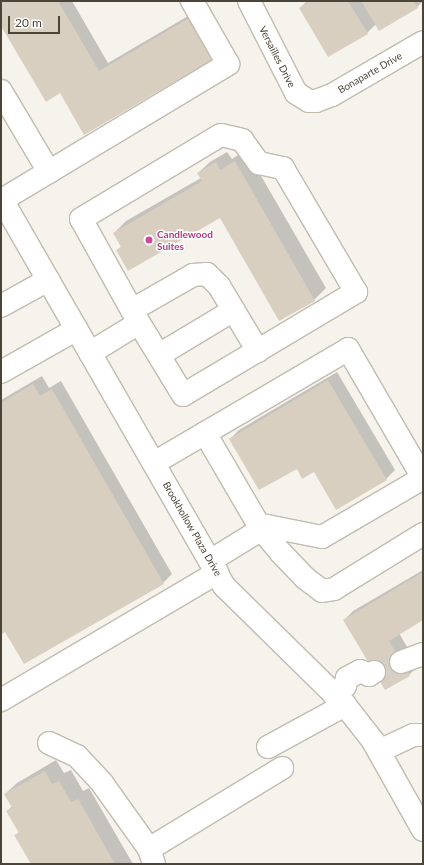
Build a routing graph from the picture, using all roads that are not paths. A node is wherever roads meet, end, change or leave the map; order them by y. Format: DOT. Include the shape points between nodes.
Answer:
graph roads {
  1 [pos="192,1"];
  2 [pos="249,1"];
  3 [pos="423,42"];
  4 [pos="1,90"];
  5 [pos="316,101"];
  6 [pos="49,172"];
  7 [pos="2,199"];
  8 [pos="48,280"];
  9 [pos="1,306"];
  10 [pos="234,310"];
  11 [pos="136,317"];
  12 [pos="77,329"];
  13 [pos="258,350"];
  14 [pos="90,353"];
  15 [pos="159,355"];
  16 [pos="1,372"];
  17 [pos="205,433"];
  18 [pos="154,463"];
  19 [pos="423,478"];
  20 [pos="261,529"];
  21 [pos="423,534"];
  22 [pos="213,567"];
  23 [pos="423,654"];
  24 [pos="401,662"];
  25 [pos="372,674"];
  26 [pos="341,696"];
  27 [pos="1,700"];
  28 [pos="423,735"];
  29 [pos="49,743"];
  30 [pos="268,747"];
  31 [pos="379,751"];
  32 [pos="282,768"];
  33 [pos="423,830"];
  34 [pos="151,856"];
  1 -- 6 [label="street" via="228,64"];
  2 -- 5 [label="street, Versailles Drive" via="296,93 309,101"];
  3 -- 5 [label="street, Bonaparte Drive" via="332,95"];
  4 -- 6 [label="street"];
  6 -- 7 [label="street"];
  7 -- 8 [label="street, Brookhollow Plaza Drive"];
  8 -- 9 [label="street"];
  8 -- 12 [label="street, Brookhollow Plaza Drive"];
  10 -- 11 [label="street" via="219,286 207,274 193,275"];
  10 -- 13 [label="street"];
  10 -- 15 [label="street"];
  11 -- 13 [label="street" via="81,219 221,135 242,140 259,163 283,168 356,292"];
  11 -- 14 [label="street"];
  11 -- 15 [label="street"];
  12 -- 14 [label="street, Brookhollow Plaza Drive"];
  12 -- 16 [label="street"];
  13 -- 15 [label="street" via="183,395"];
  14 -- 18 [label="street, Brookhollow Plaza Drive"];
  17 -- 18 [label="street"];
  17 -- 19 [label="street" via="348,349"];
  17 -- 20 [label="street"];
  18 -- 22 [label="street, Brookhollow Plaza Drive"];
  19 -- 20 [label="street" via="322,537 267,526"];
  20 -- 21 [label="street" via="291,563 322,591 334,589"];
  20 -- 22 [label="street"];
  22 -- 26 [label="street, Brookhollow Plaza Drive" via="224,586"];
  22 -- 27 [label="street"];
  23 -- 24 [label="street"];
  25 -- 26 [label="street"];
  26 -- 30 [label="street"];
  26 -- 31 [label="street, Brookhollow Plaza Drive"];
  28 -- 31 [label="street" via="414,735"];
  29 -- 34 [label="street" via="78,756 102,783"];
  31 -- 33 [label="street, Brookhollow Plaza Drive"];
  32 -- 34 [label="street"];
}
